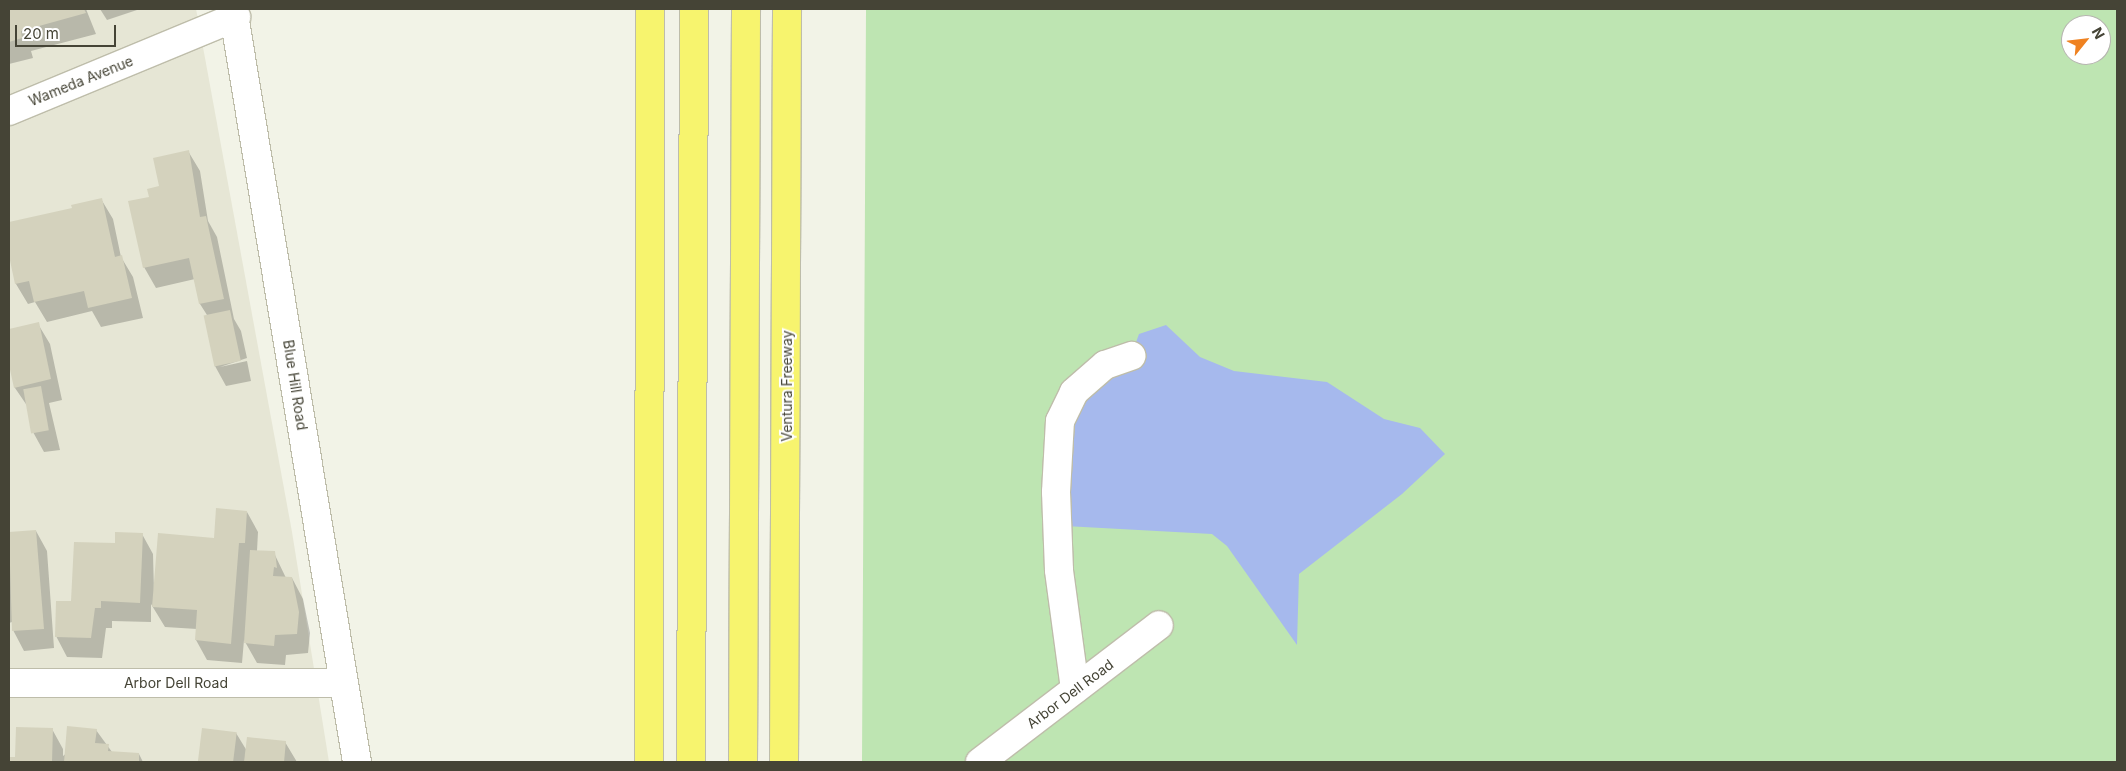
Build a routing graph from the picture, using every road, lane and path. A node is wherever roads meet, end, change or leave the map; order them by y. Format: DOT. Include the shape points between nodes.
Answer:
graph roads {
  1 [pos="650,9"];
  2 [pos="694,9"];
  3 [pos="746,9"];
  4 [pos="786,9"];
  5 [pos="235,13"];
  6 [pos="9,111"];
  7 [pos="1131,356"];
  8 [pos="1159,625"];
  9 [pos="9,683"];
  10 [pos="343,683"];
  11 [pos="1075,689"];
  12 [pos="691,756"];
  13 [pos="649,760"];
  14 [pos="357,762"];
  15 [pos="743,762"];
  16 [pos="784,762"];
  17 [pos="980,762"];
  1 -- 13 [label="highway"];
  2 -- 12 [label="highway"];
  3 -- 15 [label="highway"];
  4 -- 16 [label="highway, Ventura Freeway" via="787,660"];
  5 -- 6 [label="street, Wameda Avenue"];
  5 -- 10 [label="street, Blue Hill Road"];
  7 -- 11 [label="street" via="1105,365 1074,392 1060,421 1056,492 1059,570"];
  8 -- 11 [label="street, Arbor Dell Road"];
  9 -- 10 [label="street, Arbor Dell Road"];
  10 -- 14 [label="street, Blue Hill Road"];
  11 -- 17 [label="street, Arbor Dell Road"];
}
